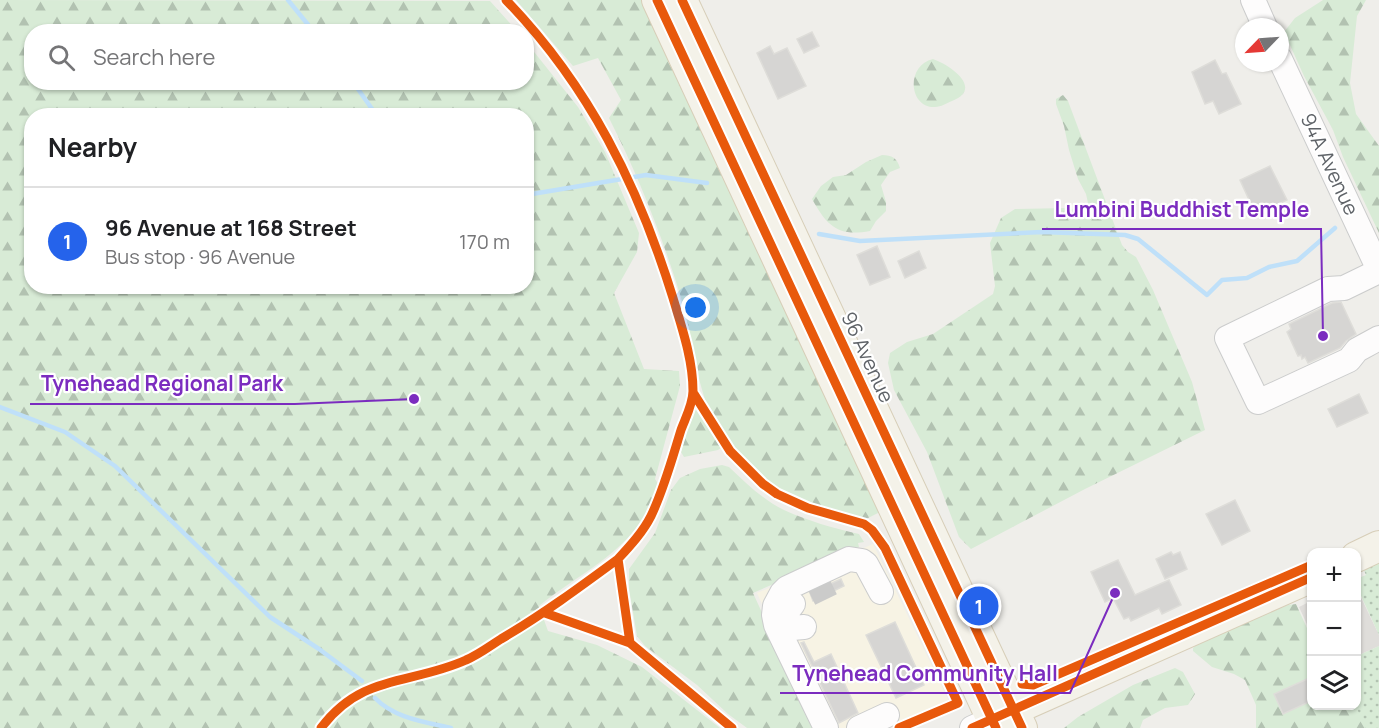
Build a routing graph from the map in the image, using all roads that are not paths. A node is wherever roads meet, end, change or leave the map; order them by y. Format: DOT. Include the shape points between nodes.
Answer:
graph roads {
  1 [pos="657,0"];
  2 [pos="682,0"];
  3 [pos="1286,72"];
  4 [pos="1379,270"];
  5 [pos="1379,338"];
  6 [pos="1379,546"];
  7 [pos="1361,555"];
  8 [pos="841,579"];
  9 [pos="1307,579"];
  10 [pos="810,594"];
  11 [pos="804,627"];
  12 [pos="887,715"];
  13 [pos="999,722"];
  14 [pos="826,728"];
  15 [pos="859,728"];
  1 -- 13 [label="main road, 96 Avenue"];
  2 -- 13 [label="main road, 96 Avenue"];
  3 -- 4 [label="street, 94A Avenue"];
  4 -- 5 [label="street" via="1344,288 1328,289 1227,338 1258,402 1349,360 1357,350"];
  6 -- 7 [label="main road"];
  8 -- 14 [label="street" via="860,575 876,594 866,564 849,559 787,588 775,606 774,615"];
  9 -- 13 [label="main road"];
  10 -- 11 [label="street" via="786,613 792,628"];
  12 -- 15 [label="street"];
}
